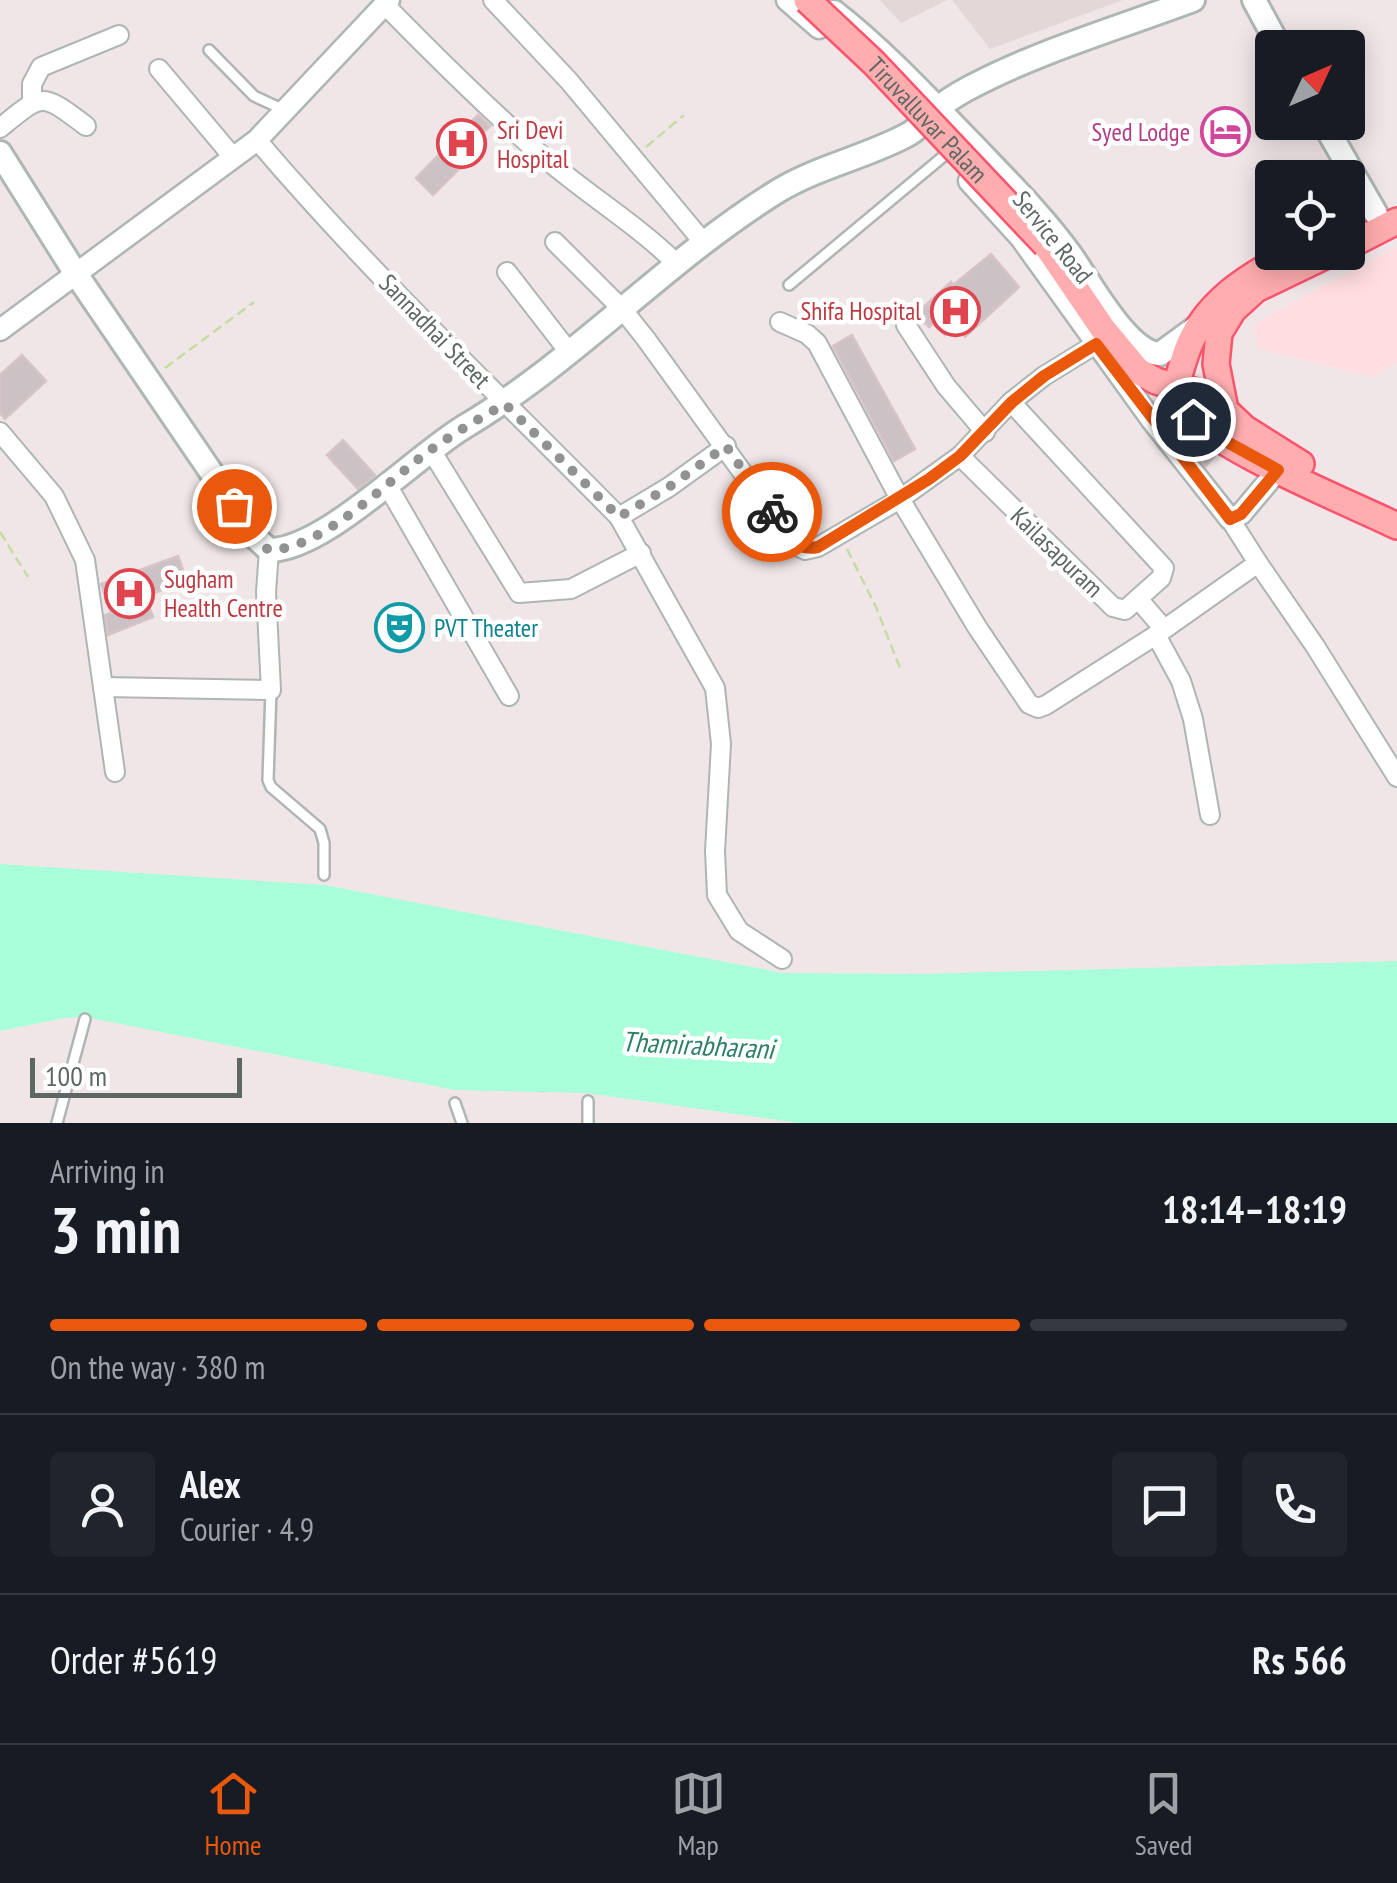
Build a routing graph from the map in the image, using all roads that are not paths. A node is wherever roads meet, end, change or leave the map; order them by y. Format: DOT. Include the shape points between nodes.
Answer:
graph roads {
  1 [pos="493,0"];
  2 [pos="787,0"];
  3 [pos="807,0"];
  4 [pos="820,0"];
  5 [pos="1193,0"];
  6 [pos="1254,0"];
  7 [pos="386,2"];
  8 [pos="1270,30"];
  9 [pos="119,35"];
  10 [pos="209,50"];
  11 [pos="159,70"];
  12 [pos="32,102"];
  13 [pos="937,108"];
  14 [pos="284,110"];
  15 [pos="86,126"];
  16 [pos="0,128"];
  17 [pos="920,128"];
  18 [pos="257,140"];
  19 [pos="1335,140"];
  20 [pos="0,153"];
  21 [pos="945,154"];
  22 [pos="233,157"];
  23 [pos="1390,213"];
  24 [pos="1365,221"];
  25 [pos="1365,233"];
  26 [pos="555,242"];
  27 [pos="704,243"];
  28 [pos="676,264"];
  29 [pos="1264,270"];
  30 [pos="1296,270"];
  31 [pos="506,272"];
  32 [pos="76,274"];
  33 [pos="789,285"];
  34 [pos="622,310"];
  35 [pos="780,322"];
  36 [pos="1202,324"];
  37 [pos="906,325"];
  38 [pos="0,330"];
  39 [pos="1096,344"];
  40 [pos="570,352"];
  41 [pos="1177,387"];
  42 [pos="1012,402"];
  43 [pos="505,404"];
  44 [pos="1224,410"];
  45 [pos="0,432"];
  46 [pos="985,432"];
  47 [pos="726,446"];
  48 [pos="431,450"];
  49 [pos="960,456"];
  50 [pos="1278,470"];
  51 [pos="386,483"];
  52 [pos="900,498"];
  53 [pos="1397,510"];
  54 [pos="619,517"];
  55 [pos="1230,519"];
  56 [pos="1397,526"];
  57 [pos="268,550"];
  58 [pos="641,553"];
  59 [pos="1258,564"];
  60 [pos="1139,600"];
  61 [pos="1160,632"];
  62 [pos="104,687"];
  63 [pos="270,690"];
  64 [pos="509,696"];
  65 [pos="114,772"];
  66 [pos="1397,777"];
  67 [pos="1210,815"];
  68 [pos="324,875"];
  69 [pos="782,959"];
  70 [pos="85,1020"];
  71 [pos="588,1101"];
  72 [pos="455,1103"];
  73 [pos="57,1123"];
  74 [pos="462,1123"];
  75 [pos="588,1123"];
  1 -- 27 [label="street"];
  2 -- 17 [label="street"];
  3 -- 41 [label="main road, Tiruvalluvar Palam, bridge" via="1046,245 1129,360 1156,381"];
  4 -- 13 [label="main road, Service Road"];
  5 -- 13 [label="main road" via="1010,67"];
  6 -- 8 [label="main road"];
  7 -- 14 [label="street"];
  7 -- 28 [label="street" via="540,154"];
  9 -- 12 [label="street" via="41,67"];
  10 -- 14 [label="lane" via="254,96"];
  11 -- 22 [label="street"];
  12 -- 15 [label="street" via="52,101"];
  12 -- 16 [label="street"];
  13 -- 17 [label="main road"];
  13 -- 36 [label="main road, Service Road" via="1062,242 1140,348 1160,354"];
  14 -- 18 [label="street"];
  17 -- 21 [label="street"];
  17 -- 27 [label="main road" via="794,182"];
  18 -- 22 [label="street"];
  18 -- 43 [label="street, Sannadhai Street"];
  19 -- 23 [label="main road"];
  20 -- 32 [label="main road"];
  21 -- 33 [label="lane"];
  21 -- 39 [label="street" via="1020,237"];
  22 -- 32 [label="street"];
  23 -- 24 [label="main road"];
  23 -- 25 [label="main road"];
  26 -- 34 [label="street"];
  27 -- 28 [label="main road"];
  28 -- 34 [label="main road"];
  29 -- 36 [label="main road" via="1234,288"];
  30 -- 44 [label="main road" via="1256,289 1219,334"];
  31 -- 40 [label="street"];
  32 -- 38 [label="street"];
  32 -- 57 [label="main road"];
  34 -- 40 [label="main road"];
  34 -- 47 [label="street"];
  35 -- 52 [label="street" via="817,343"];
  36 -- 41 [label="main road"];
  37 -- 46 [label="street"];
  39 -- 42 [label="street"];
  39 -- 55 [label="street"];
  40 -- 43 [label="main road"];
  41 -- 44 [label="main road, Tiruvalluvar Palam"];
  41 -- 50 [label="main road" via="1193,419"];
  42 -- 46 [label="street"];
  42 -- 60 [label="street, Kailasapuram" via="1164,568"];
  43 -- 48 [label="main road"];
  43 -- 54 [label="street, Sannadhai Street"];
  44 -- 53 [label="main road, Tiruvalluvar Palam" via="1283,454"];
  45 -- 62 [label="street" via="54,496 86,560"];
  46 -- 49 [label="street"];
  47 -- 52 [label="street" via="804,550"];
  47 -- 54 [label="street"];
  48 -- 51 [label="main road"];
  48 -- 58 [label="street" via="519,593 571,589"];
  49 -- 52 [label="street"];
  49 -- 60 [label="street, Kailasapuram" via="1114,606 1126,610"];
  50 -- 55 [label="street"];
  50 -- 56 [label="main road"];
  51 -- 57 [label="main road" via="318,535"];
  51 -- 64 [label="street"];
  52 -- 61 [label="street" via="1029,704 1046,706"];
  54 -- 58 [label="street, Sannadhai Street"];
  55 -- 59 [label="street"];
  57 -- 63 [label="street"];
  58 -- 69 [label="street, Sannadhai Street" via="715,688 721,744 717,895 740,930"];
  59 -- 61 [label="street"];
  59 -- 66 [label="street"];
  60 -- 61 [label="street"];
  61 -- 67 [label="street" via="1194,720"];
  62 -- 63 [label="street"];
  62 -- 65 [label="street"];
  63 -- 68 [label="lane" via="270,787 320,828"];
  70 -- 73 [label="lane"];
  71 -- 75 [label="lane"];
  72 -- 74 [label="lane"];
}
